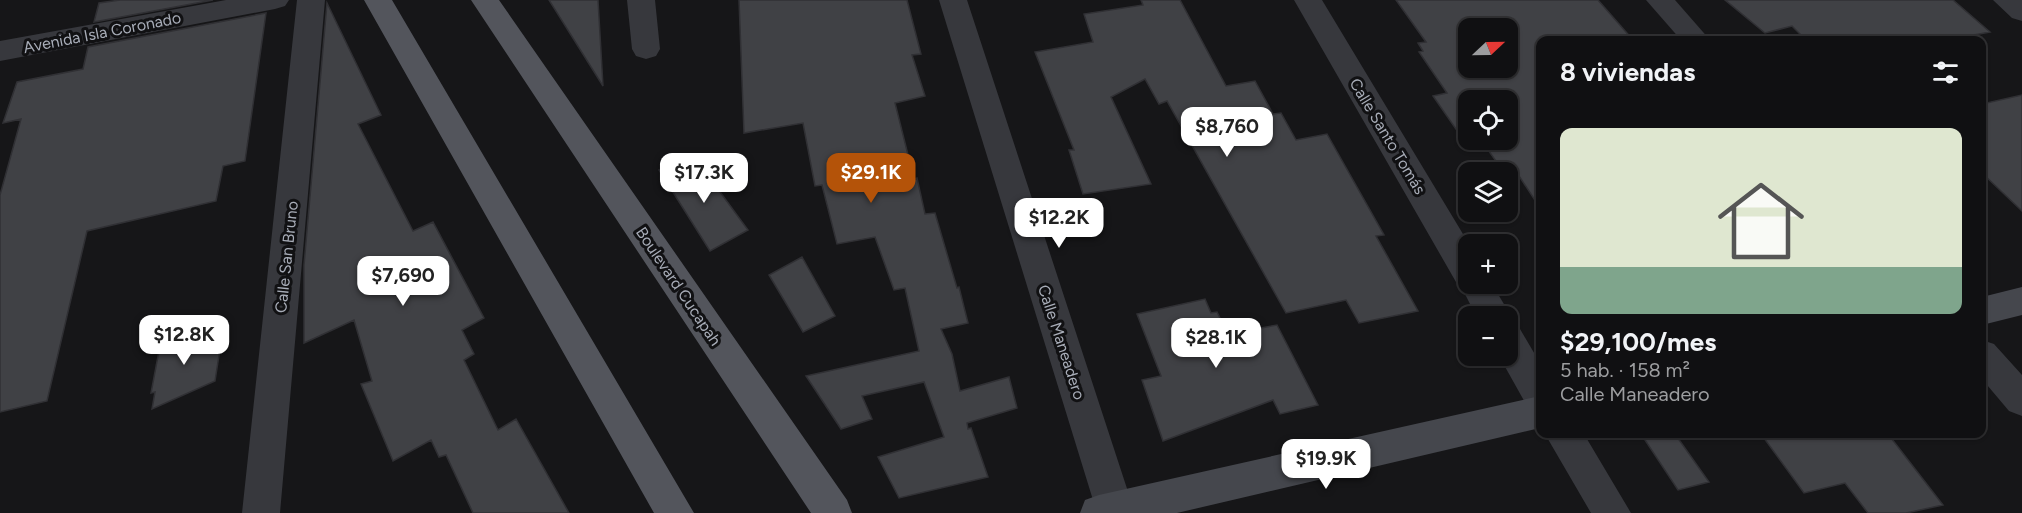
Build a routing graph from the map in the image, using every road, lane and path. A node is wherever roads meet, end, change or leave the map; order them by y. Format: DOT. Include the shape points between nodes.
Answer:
graph roads {
  1 [pos="275,0"];
  2 [pos="311,0"];
  3 [pos="378,0"];
  4 [pos="485,0"];
  5 [pos="641,0"];
  6 [pos="953,0"];
  7 [pos="1308,0"];
  8 [pos="1660,0"];
  9 [pos="2007,0"];
  10 [pos="2022,12"];
  11 [pos="1692,36"];
  12 [pos="646,49"];
  13 [pos="0,51"];
  14 [pos="1458,255"];
  15 [pos="2022,301"];
  16 [pos="1986,310"];
  17 [pos="1518,356"];
  18 [pos="1986,360"];
  19 [pos="1536,387"];
  20 [pos="2022,400"];
  21 [pos="1536,413"];
  22 [pos="1566,438"];
  23 [pos="1110,512"];
  24 [pos="261,513"];
  25 [pos="675,513"];
  26 [pos="833,513"];
  27 [pos="1612,513"];
  1 -- 13 [label="street, Avenida Isla Coronado"];
  2 -- 24 [label="street, Calle San Bruno"];
  3 -- 25 [label="main road"];
  4 -- 26 [label="main road, Boulevard Cucapah"];
  5 -- 12 [label="street"];
  6 -- 23 [label="street, Calle Maneadero"];
  7 -- 14 [label="street, Calle Santo Tomás"];
  8 -- 11 [label="street"];
  9 -- 10 [label="street"];
  15 -- 16 [label="street"];
  17 -- 19 [label="street"];
  18 -- 20 [label="street"];
  21 -- 23 [label="street"];
  22 -- 27 [label="street"];
}
